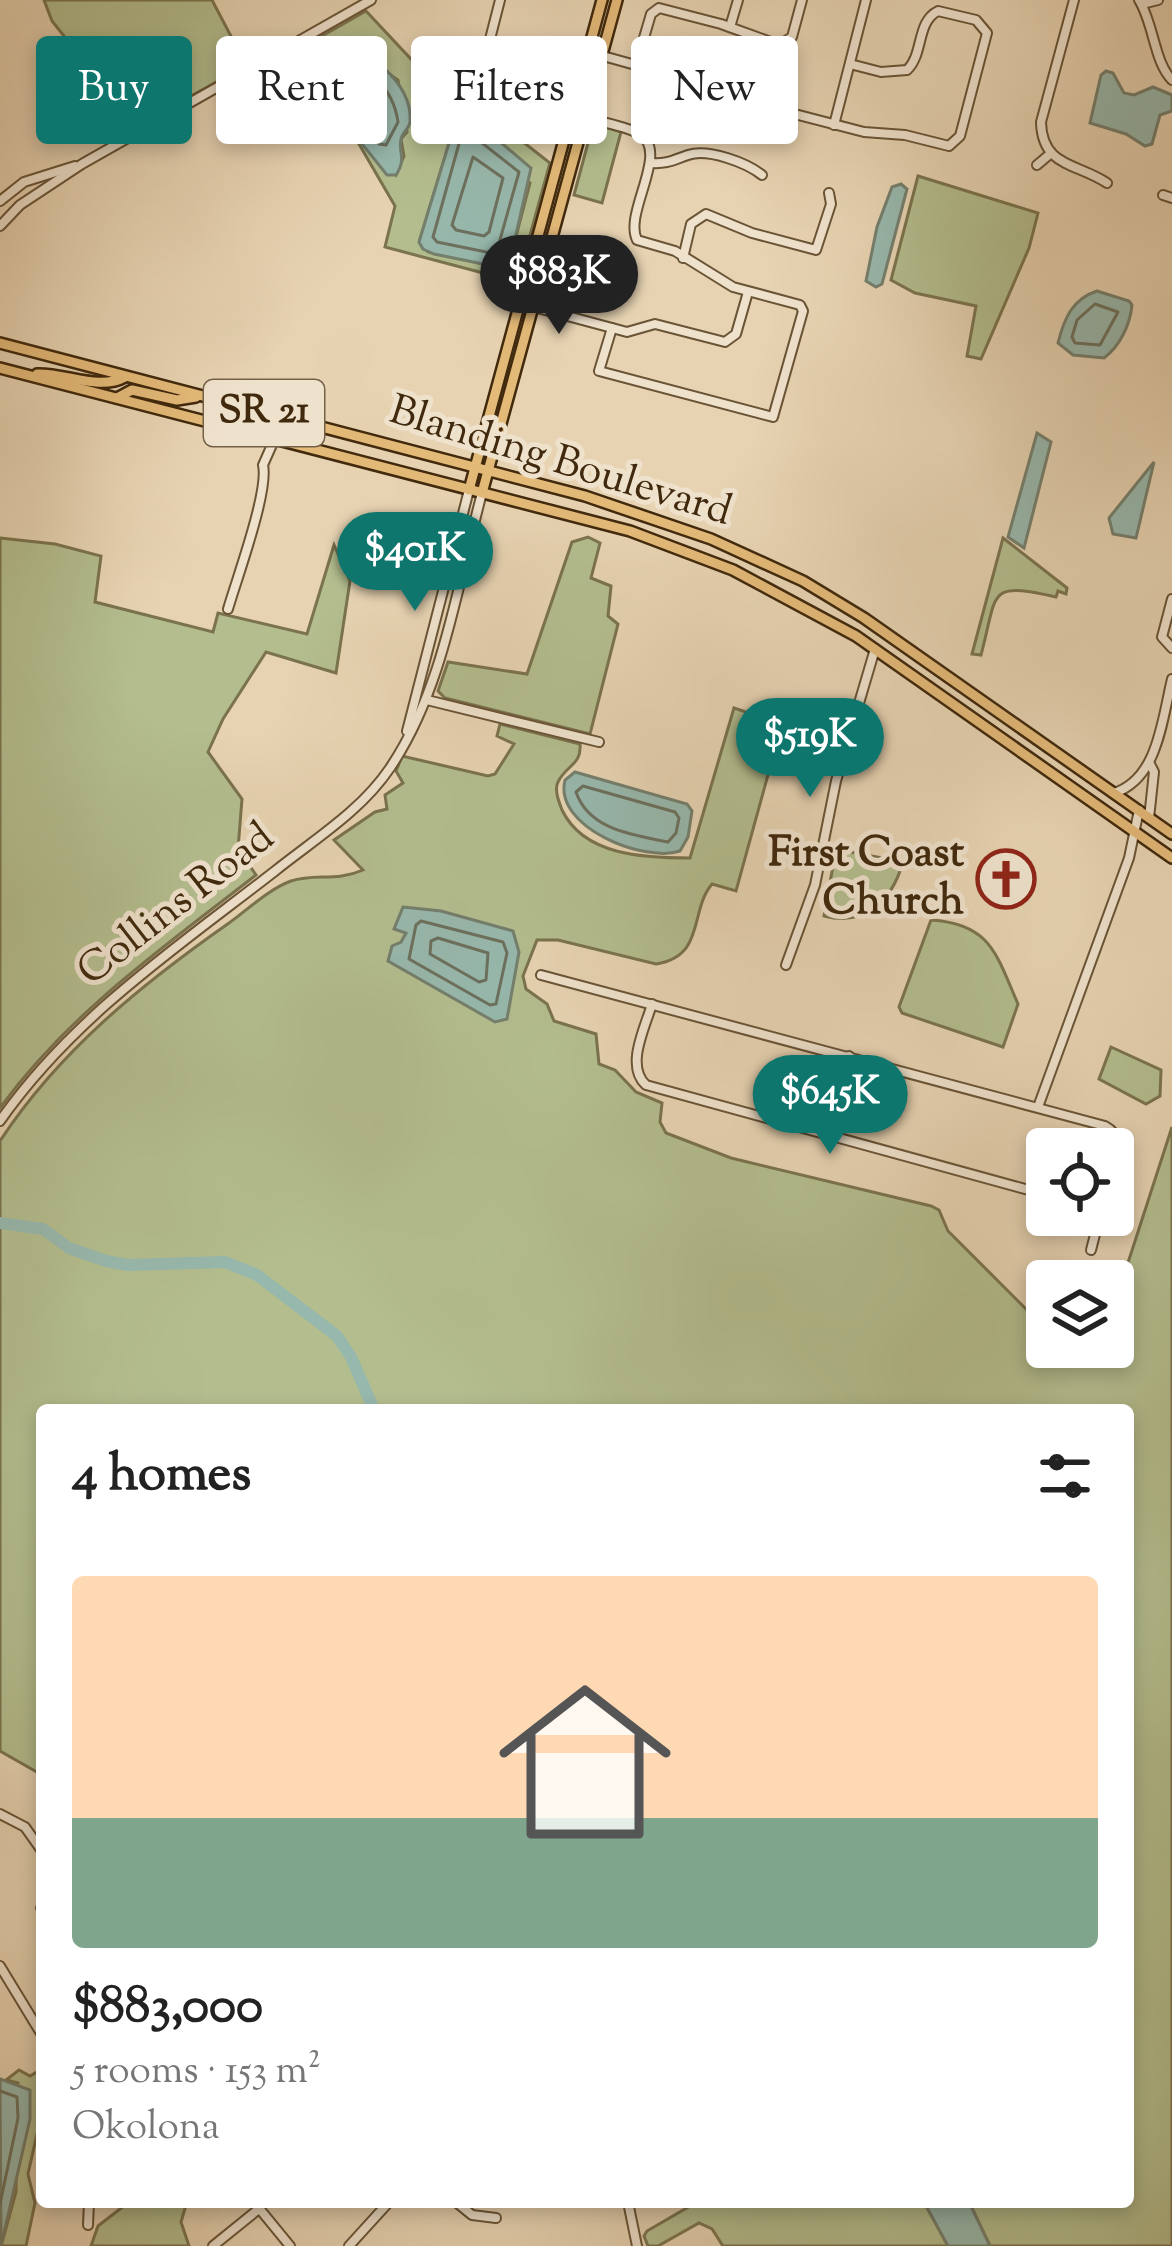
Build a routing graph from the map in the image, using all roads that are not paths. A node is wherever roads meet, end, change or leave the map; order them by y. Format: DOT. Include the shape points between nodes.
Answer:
graph roads {
  1 [pos="370,0"];
  2 [pos="500,0"];
  3 [pos="602,0"];
  4 [pos="616,0"];
  5 [pos="738,0"];
  6 [pos="802,0"];
  7 [pos="866,0"];
  8 [pos="1074,0"];
  9 [pos="1158,0"];
  10 [pos="1140,2"];
  11 [pos="730,27"];
  12 [pos="491,36"];
  13 [pos="593,36"];
  14 [pos="645,36"];
  15 [pos="607,42"];
  16 [pos="850,64"];
  17 [pos="1172,80"];
  18 [pos="798,115"];
  19 [pos="834,124"];
  20 [pos="607,125"];
  21 [pos="564,144"];
  22 [pos="579,144"];
  23 [pos="1050,154"];
  24 [pos="652,163"];
  25 [pos="82,164"];
  26 [pos="1036,165"];
  27 [pos="762,176"];
  28 [pos="1107,182"];
  29 [pos="830,193"];
  30 [pos="0,200"];
  31 [pos="0,226"];
  32 [pos="682,258"];
  33 [pos="748,292"];
  34 [pos="519,303"];
  35 [pos="533,308"];
  36 [pos="612,328"];
  37 [pos="0,343"];
  38 [pos="0,368"];
  39 [pos="25,374"];
  40 [pos="125,376"];
  41 [pos="202,396"];
  42 [pos="117,398"];
  43 [pos="275,438"];
  44 [pos="476,467"];
  45 [pos="488,470"];
  46 [pos="476,491"];
  47 [pos="662,520"];
  48 [pos="657,539"];
  49 [pos="832,598"];
  50 [pos="1172,599"];
  51 [pos="228,609"];
  52 [pos="822,615"];
  53 [pos="1172,648"];
  54 [pos="875,650"];
  55 [pos="1172,679"];
  56 [pos="427,700"];
  57 [pos="986,703"];
  58 [pos="975,719"];
  59 [pos="599,742"];
  60 [pos="401,749"];
  61 [pos="1150,764"];
  62 [pos="1114,793"];
  63 [pos="1144,814"];
  64 [pos="1137,834"];
  65 [pos="1172,834"];
  66 [pos="1172,858"];
  67 [pos="786,965"];
  68 [pos="542,975"];
  69 [pos="652,1004"];
  70 [pos="849,1056"];
  71 [pos="1038,1107"];
  72 [pos="0,1121"];
  73 [pos="1107,1128"];
  74 [pos="827,1134"];
  75 [pos="1026,1189"];
  76 [pos="1095,1236"];
  77 [pos="1091,1250"];
  78 [pos="0,1814"];
  79 [pos="36,1843"];
  80 [pos="0,1966"];
  81 [pos="4,1979"];
  82 [pos="36,2026"];
  83 [pos="89,2208"];
  84 [pos="254,2208"];
  85 [pos="259,2208"];
  86 [pos="383,2208"];
  87 [pos="463,2208"];
  88 [pos="629,2208"];
  89 [pos="496,2218"];
  90 [pos="88,2224"];
  91 [pos="213,2246"];
  92 [pos="290,2246"];
  93 [pos="350,2246"];
  94 [pos="637,2246"];
  1 -- 25 [label="street"];
  2 -- 12 [label="street"];
  3 -- 13 [label="main road, Collins Road"];
  4 -- 15 [label="main road, Collins Road"];
  5 -- 11 [label="street"];
  6 -- 11 [label="street" via="784,44"];
  7 -- 16 [label="street"];
  8 -- 23 [label="street" via="1041,122"];
  9 -- 10 [label="street"];
  10 -- 17 [label="street"];
  11 -- 14 [label="street" via="659,8"];
  16 -- 19 [label="street"];
  16 -- 19 [label="street" via="907,70 926,20 938,11 982,23 986,38 954,144"];
  18 -- 19 [label="street"];
  20 -- 24 [label="street" via="644,136"];
  21 -- 34 [label="main road, Collins Road"];
  22 -- 35 [label="main road, Collins Road"];
  23 -- 26 [label="street"];
  23 -- 28 [label="street"];
  24 -- 27 [label="street" via="697,153 752,166"];
  24 -- 32 [label="street" via="633,228 637,239"];
  25 -- 30 [label="street" via="42,174"];
  25 -- 31 [label="street"];
  29 -- 32 [label="street" via="816,250 706,214 692,224"];
  32 -- 33 [label="street"];
  33 -- 36 [label="street" via="729,342 656,324"];
  33 -- 36 [label="street" via="803,310 773,417 599,371"];
  34 -- 35 [label="street"];
  34 -- 44 [label="main road, Collins Road"];
  35 -- 36 [label="street"];
  35 -- 45 [label="main road, Collins Road"];
  37 -- 40 [label="main road, Blanding Boulevard / SR 21"];
  38 -- 39 [label="main road, Blanding Boulevard / SR 21"];
  39 -- 40 [label="main road" via="107,384"];
  39 -- 42 [label="main road, Blanding Boulevard / SR 21"];
  40 -- 41 [label="main road, Blanding Boulevard / SR 21"];
  41 -- 42 [label="main road" via="177,400 132,390"];
  41 -- 44 [label="main road, Blanding Boulevard / SR 21"];
  42 -- 43 [label="main road, Blanding Boulevard / SR 21"];
  43 -- 46 [label="main road, Blanding Boulevard / SR 21"];
  43 -- 51 [label="street"];
  44 -- 45 [label="main road, Blanding Boulevard / SR 21"];
  44 -- 46 [label="main road, Collins Road"];
  45 -- 46 [label="main road, Collins Road"];
  45 -- 47 [label="main road, Blanding Boulevard / SR 21"];
  46 -- 48 [label="main road, Blanding Boulevard / SR 21"];
  46 -- 56 [label="street, Collins Road"];
  46 -- 60 [label="street, Collins Road"];
  47 -- 48 [label="main road"];
  47 -- 49 [label="main road, Blanding Boulevard / SR 21"];
  48 -- 52 [label="main road, Blanding Boulevard / SR 21"];
  49 -- 52 [label="main road"];
  49 -- 57 [label="main road, Blanding Boulevard / SR 21"];
  50 -- 53 [label="street" via="1162,637"];
  52 -- 54 [label="main road, Blanding Boulevard / SR 21"];
  54 -- 58 [label="main road, Blanding Boulevard / SR 21"];
  54 -- 67 [label="street" via="815,885"];
  55 -- 61 [label="street"];
  56 -- 59 [label="street"];
  56 -- 60 [label="street, Collins Road"];
  57 -- 58 [label="main road"];
  57 -- 62 [label="main road, Blanding Boulevard / SR 21"];
  58 -- 64 [label="main road, Blanding Boulevard / SR 21"];
  60 -- 72 [label="street, Collins Road" via="347,814 89,1017"];
  61 -- 62 [label="street"];
  61 -- 63 [label="street"];
  62 -- 63 [label="main road, Blanding Boulevard / SR 21"];
  63 -- 64 [label="street"];
  63 -- 65 [label="main road, Blanding Boulevard / SR 21"];
  64 -- 66 [label="main road, Blanding Boulevard / SR 21"];
  64 -- 71 [label="street"];
  68 -- 69 [label="street"];
  69 -- 70 [label="street"];
  69 -- 74 [label="street" via="637,1077"];
  70 -- 71 [label="street"];
  70 -- 74 [label="street"];
  71 -- 73 [label="street"];
  74 -- 75 [label="street"];
  76 -- 77 [label="street"];
  78 -- 79 [label="street"];
  80 -- 81 [label="street"];
  81 -- 82 [label="street"];
  83 -- 90 [label="street"];
  84 -- 91 [label="street"];
  85 -- 92 [label="street"];
  86 -- 93 [label="street"];
  87 -- 89 [label="street"];
  88 -- 94 [label="street"];
}
